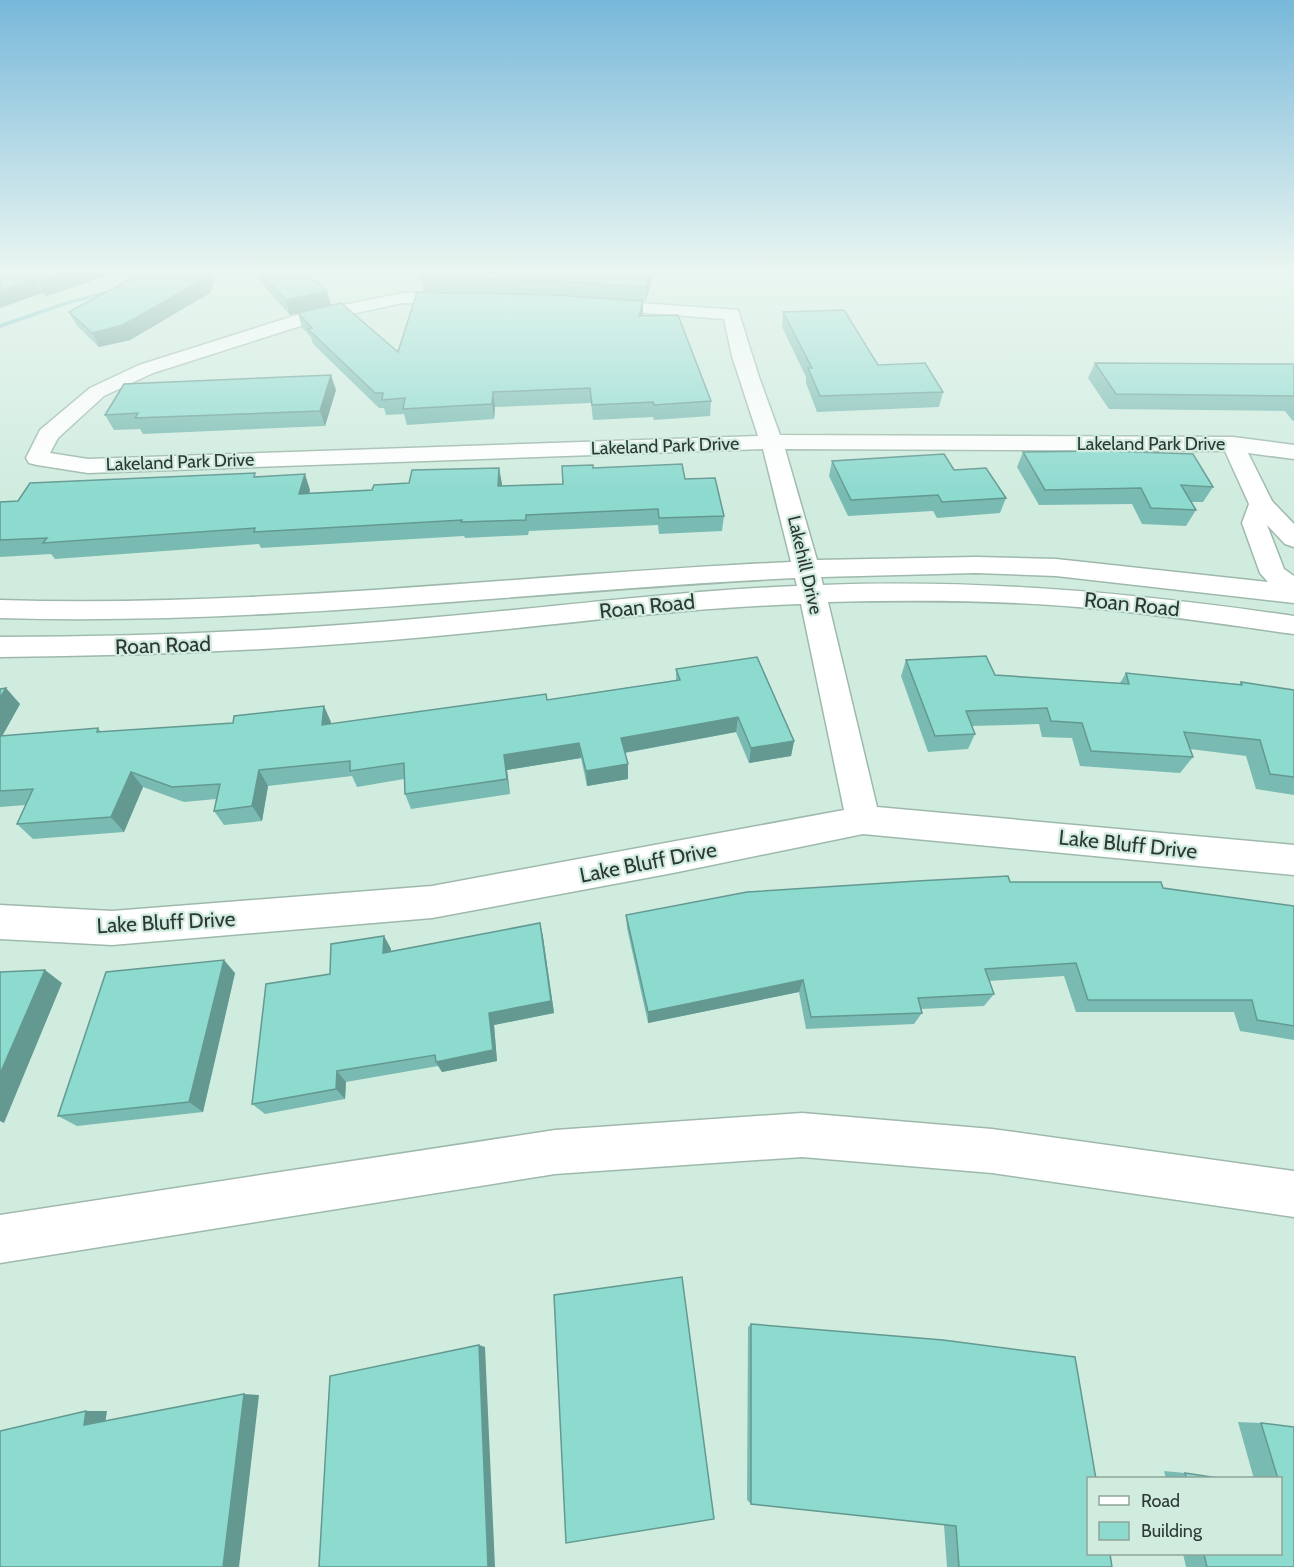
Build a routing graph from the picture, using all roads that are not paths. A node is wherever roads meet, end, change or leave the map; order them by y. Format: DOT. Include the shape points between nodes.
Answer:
graph roads {
  1 [pos="216,346"];
  2 [pos="738,346"];
  3 [pos="773,442"];
  4 [pos="1233,444"];
  5 [pos="1294,452"];
  6 [pos="1261,504"];
  7 [pos="1294,539"];
  8 [pos="810,582"];
  9 [pos="1294,589"];
  10 [pos="1294,594"];
  11 [pos="0,609"];
  12 [pos="1294,625"];
  13 [pos="0,647"];
  14 [pos="863,820"];
  15 [pos="1294,860"];
  16 [pos="0,922"];
  17 [pos="1294,1194"];
  18 [pos="0,1239"];
  1 -- 3 [label="street, Lakeland Park Drive" via="146,369 97,392 48,435 37,458 88,466"];
  2 -- 3 [label="street, Lakehill Drive"];
  3 -- 4 [label="street, Lakeland Park Drive"];
  3 -- 8 [label="street, Lakehill Drive"];
  4 -- 5 [label="street, Lakeland Park Drive"];
  4 -- 6 [label="street"];
  6 -- 7 [label="street"];
  6 -- 9 [label="street" via="1254,523 1273,573"];
  8 -- 10 [label="street, Roan Road" via="972,565 1065,567"];
  8 -- 11 [label="street, Roan Road" via="643,577 273,604"];
  8 -- 12 [label="street, Roan Road" via="1169,606"];
  8 -- 13 [label="street, Roan Road" via="530,619 268,640 120,647"];
  8 -- 14 [label="street, Lakehill Drive"];
  14 -- 15 [label="street, Lake Bluff Drive"];
  14 -- 16 [label="street, Lake Bluff Drive" via="432,902 112,928"];
  17 -- 18 [label="street" via="992,1151 802,1135 555,1152"];
}
